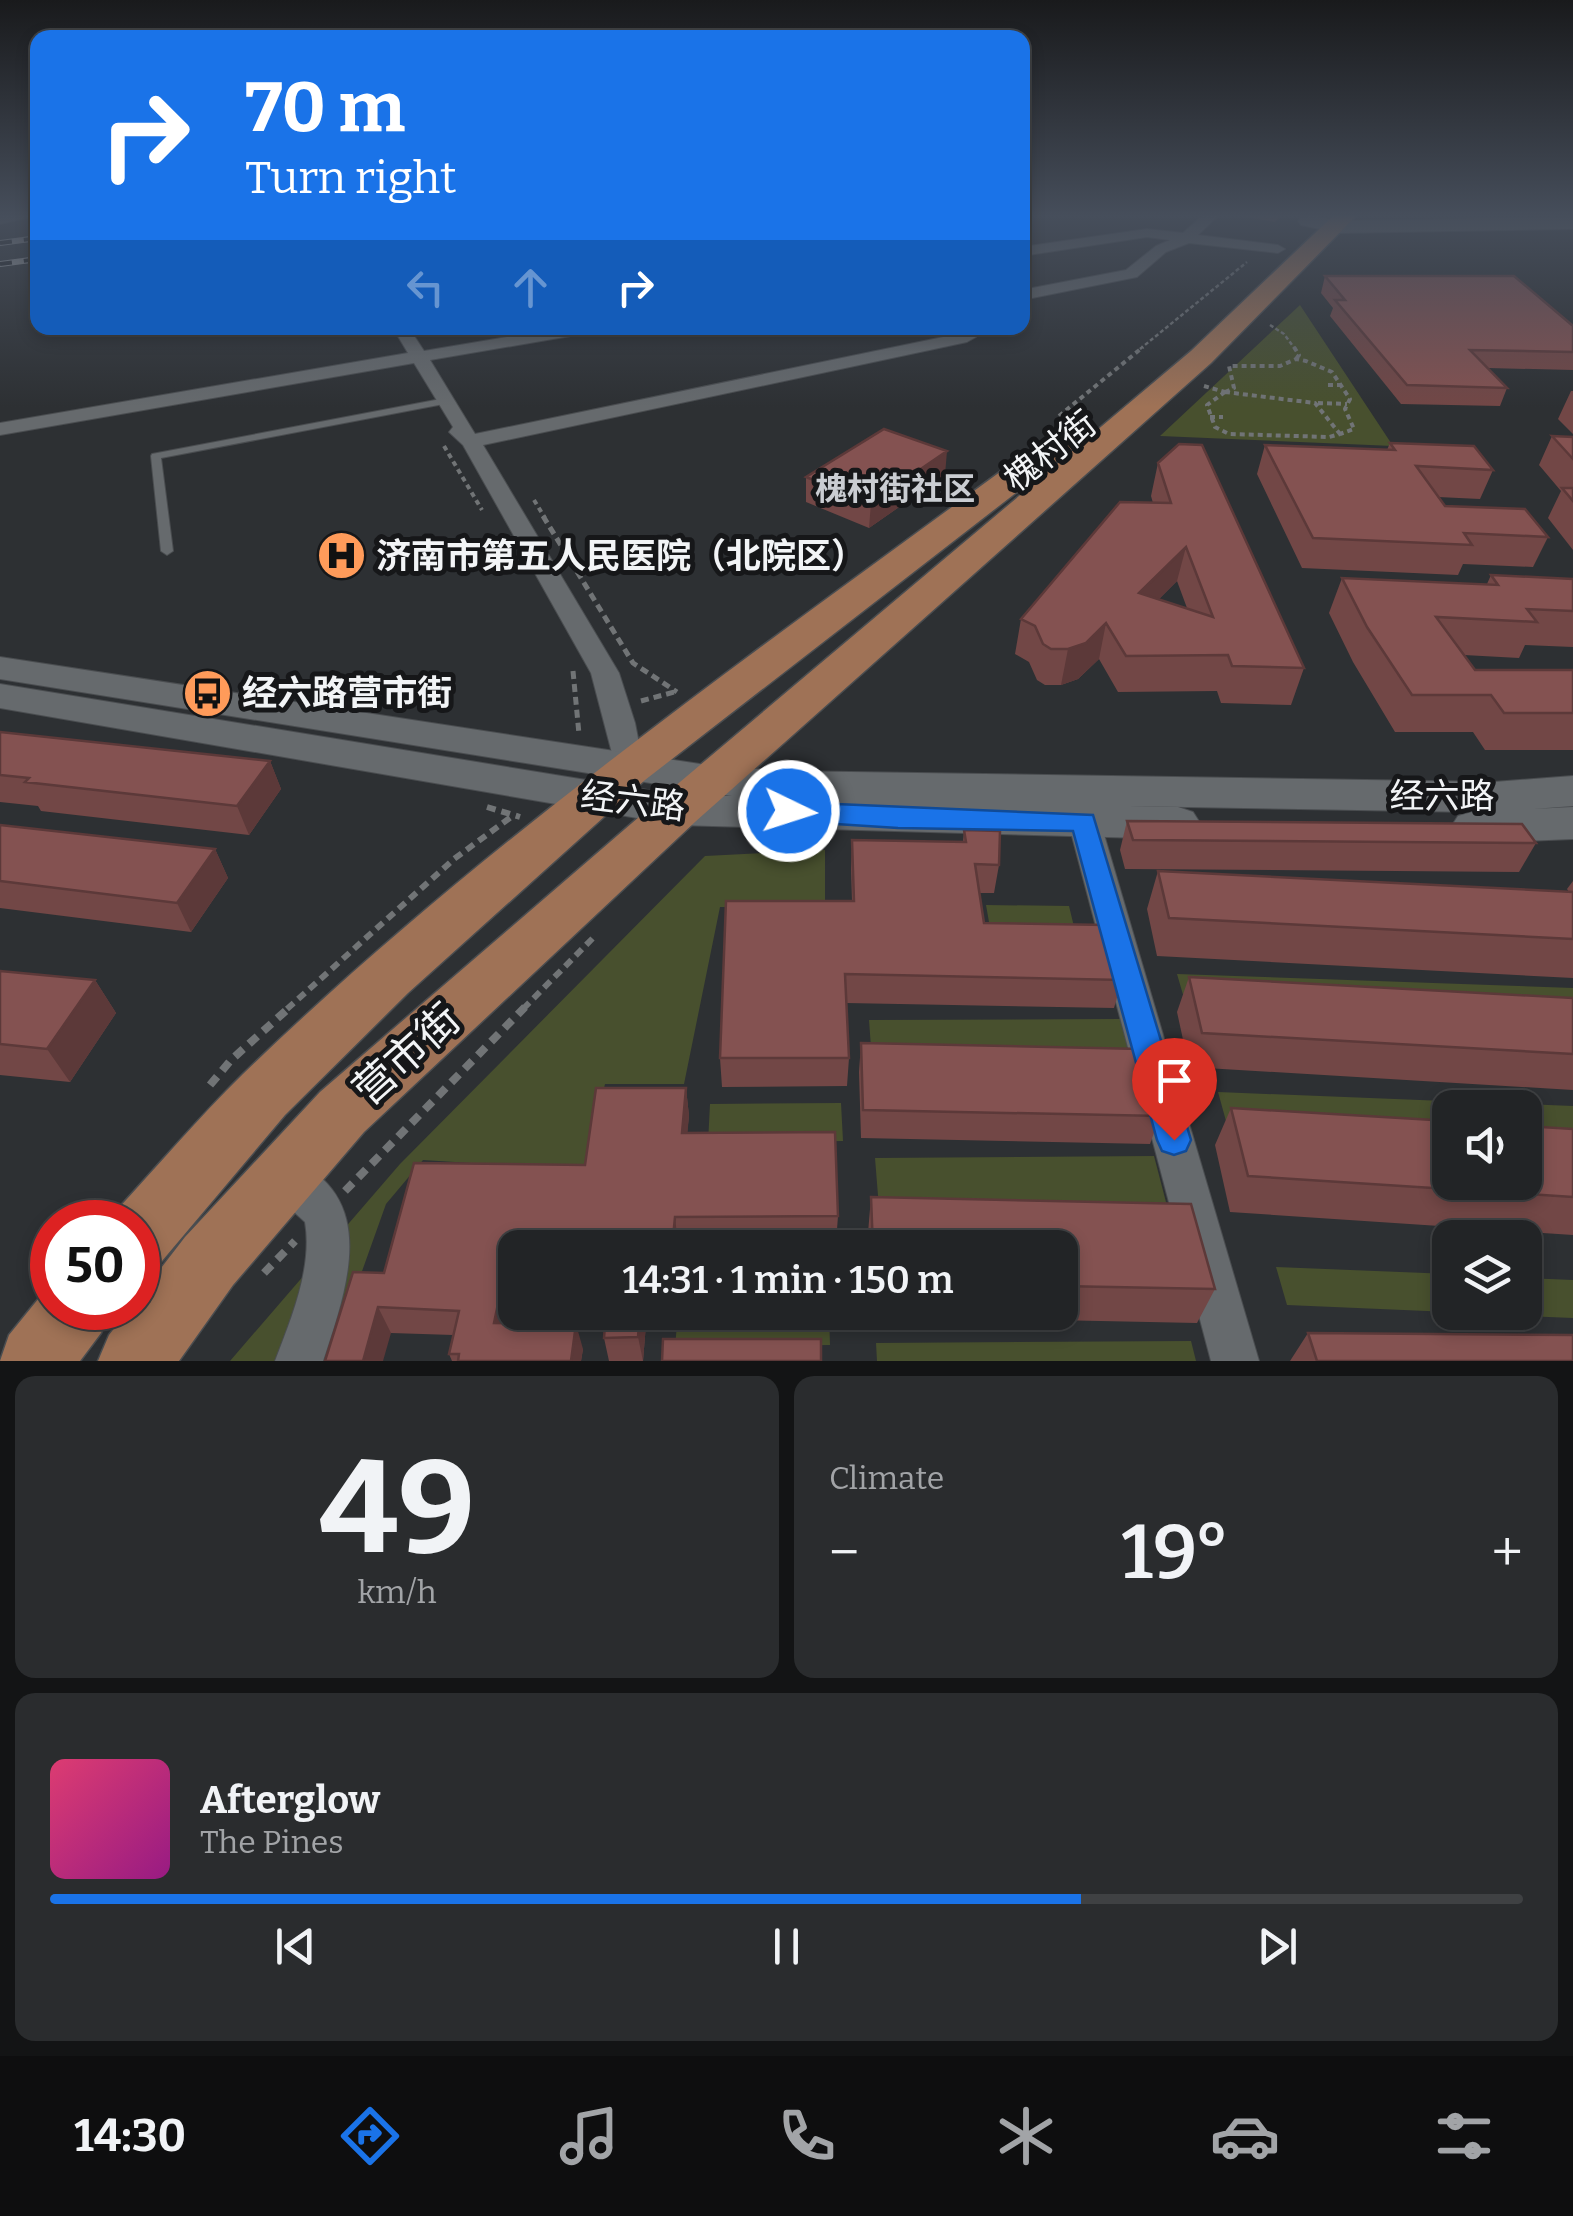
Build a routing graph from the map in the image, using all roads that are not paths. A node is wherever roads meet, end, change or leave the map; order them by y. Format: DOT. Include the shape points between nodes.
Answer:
graph roads {
  1 [pos="1103,280"];
  2 [pos="1251,280"];
  3 [pos="1274,280"];
  4 [pos="1030,293"];
  5 [pos="405,335"];
  6 [pos="549,335"];
  7 [pos="965,335"];
  8 [pos="420,358"];
  9 [pos="446,401"];
  10 [pos="0,428"];
  11 [pos="471,441"];
  12 [pos="166,551"];
  13 [pos="0,668"];
  14 [pos="0,696"];
  15 [pos="613,783"];
  16 [pos="1573,792"];
  17 [pos="695,795"];
  18 [pos="1084,822"];
  19 [pos="1573,824"];
  20 [pos="285,1176"];
  21 [pos="160,1212"];
  22 [pos="59,1330"];
  23 [pos="35,1361"];
  24 [pos="135,1361"];
  25 [pos="299,1361"];
  26 [pos="1235,1361"];
  1 -- 4 [label="street"];
  2 -- 15 [label="main road, 槐村街" via="1170,355 988,500"];
  3 -- 17 [label="main road, 槐村街" via="1201,357"];
  5 -- 8 [label="street"];
  6 -- 8 [label="street"];
  7 -- 11 [label="street"];
  8 -- 9 [label="street"];
  8 -- 10 [label="street"];
  9 -- 11 [label="street" via="463,427 459,432"];
  9 -- 12 [label="lane" via="156,456"];
  11 -- 15 [label="street" via="605,672 622,724"];
  13 -- 15 [label="main road, 经六路"];
  14 -- 15 [label="main road, 经六路"];
  15 -- 17 [label="main road, 经六路"];
  15 -- 21 [label="main road, 营市街" via="277,1082"];
  16 -- 17 [label="main road, 经六路" via="1494,797 785,786"];
  17 -- 18 [label="main road, 经六路"];
  17 -- 20 [label="main road, 营市街" via="342,1112"];
  18 -- 19 [label="main road, 经六路"];
  18 -- 26 [label="street"];
  20 -- 24 [label="main road, 营市街" via="209,1261"];
  20 -- 25 [label="street" via="325,1211 330,1230 316,1316"];
  22 -- 23 [label="main road"];
}
